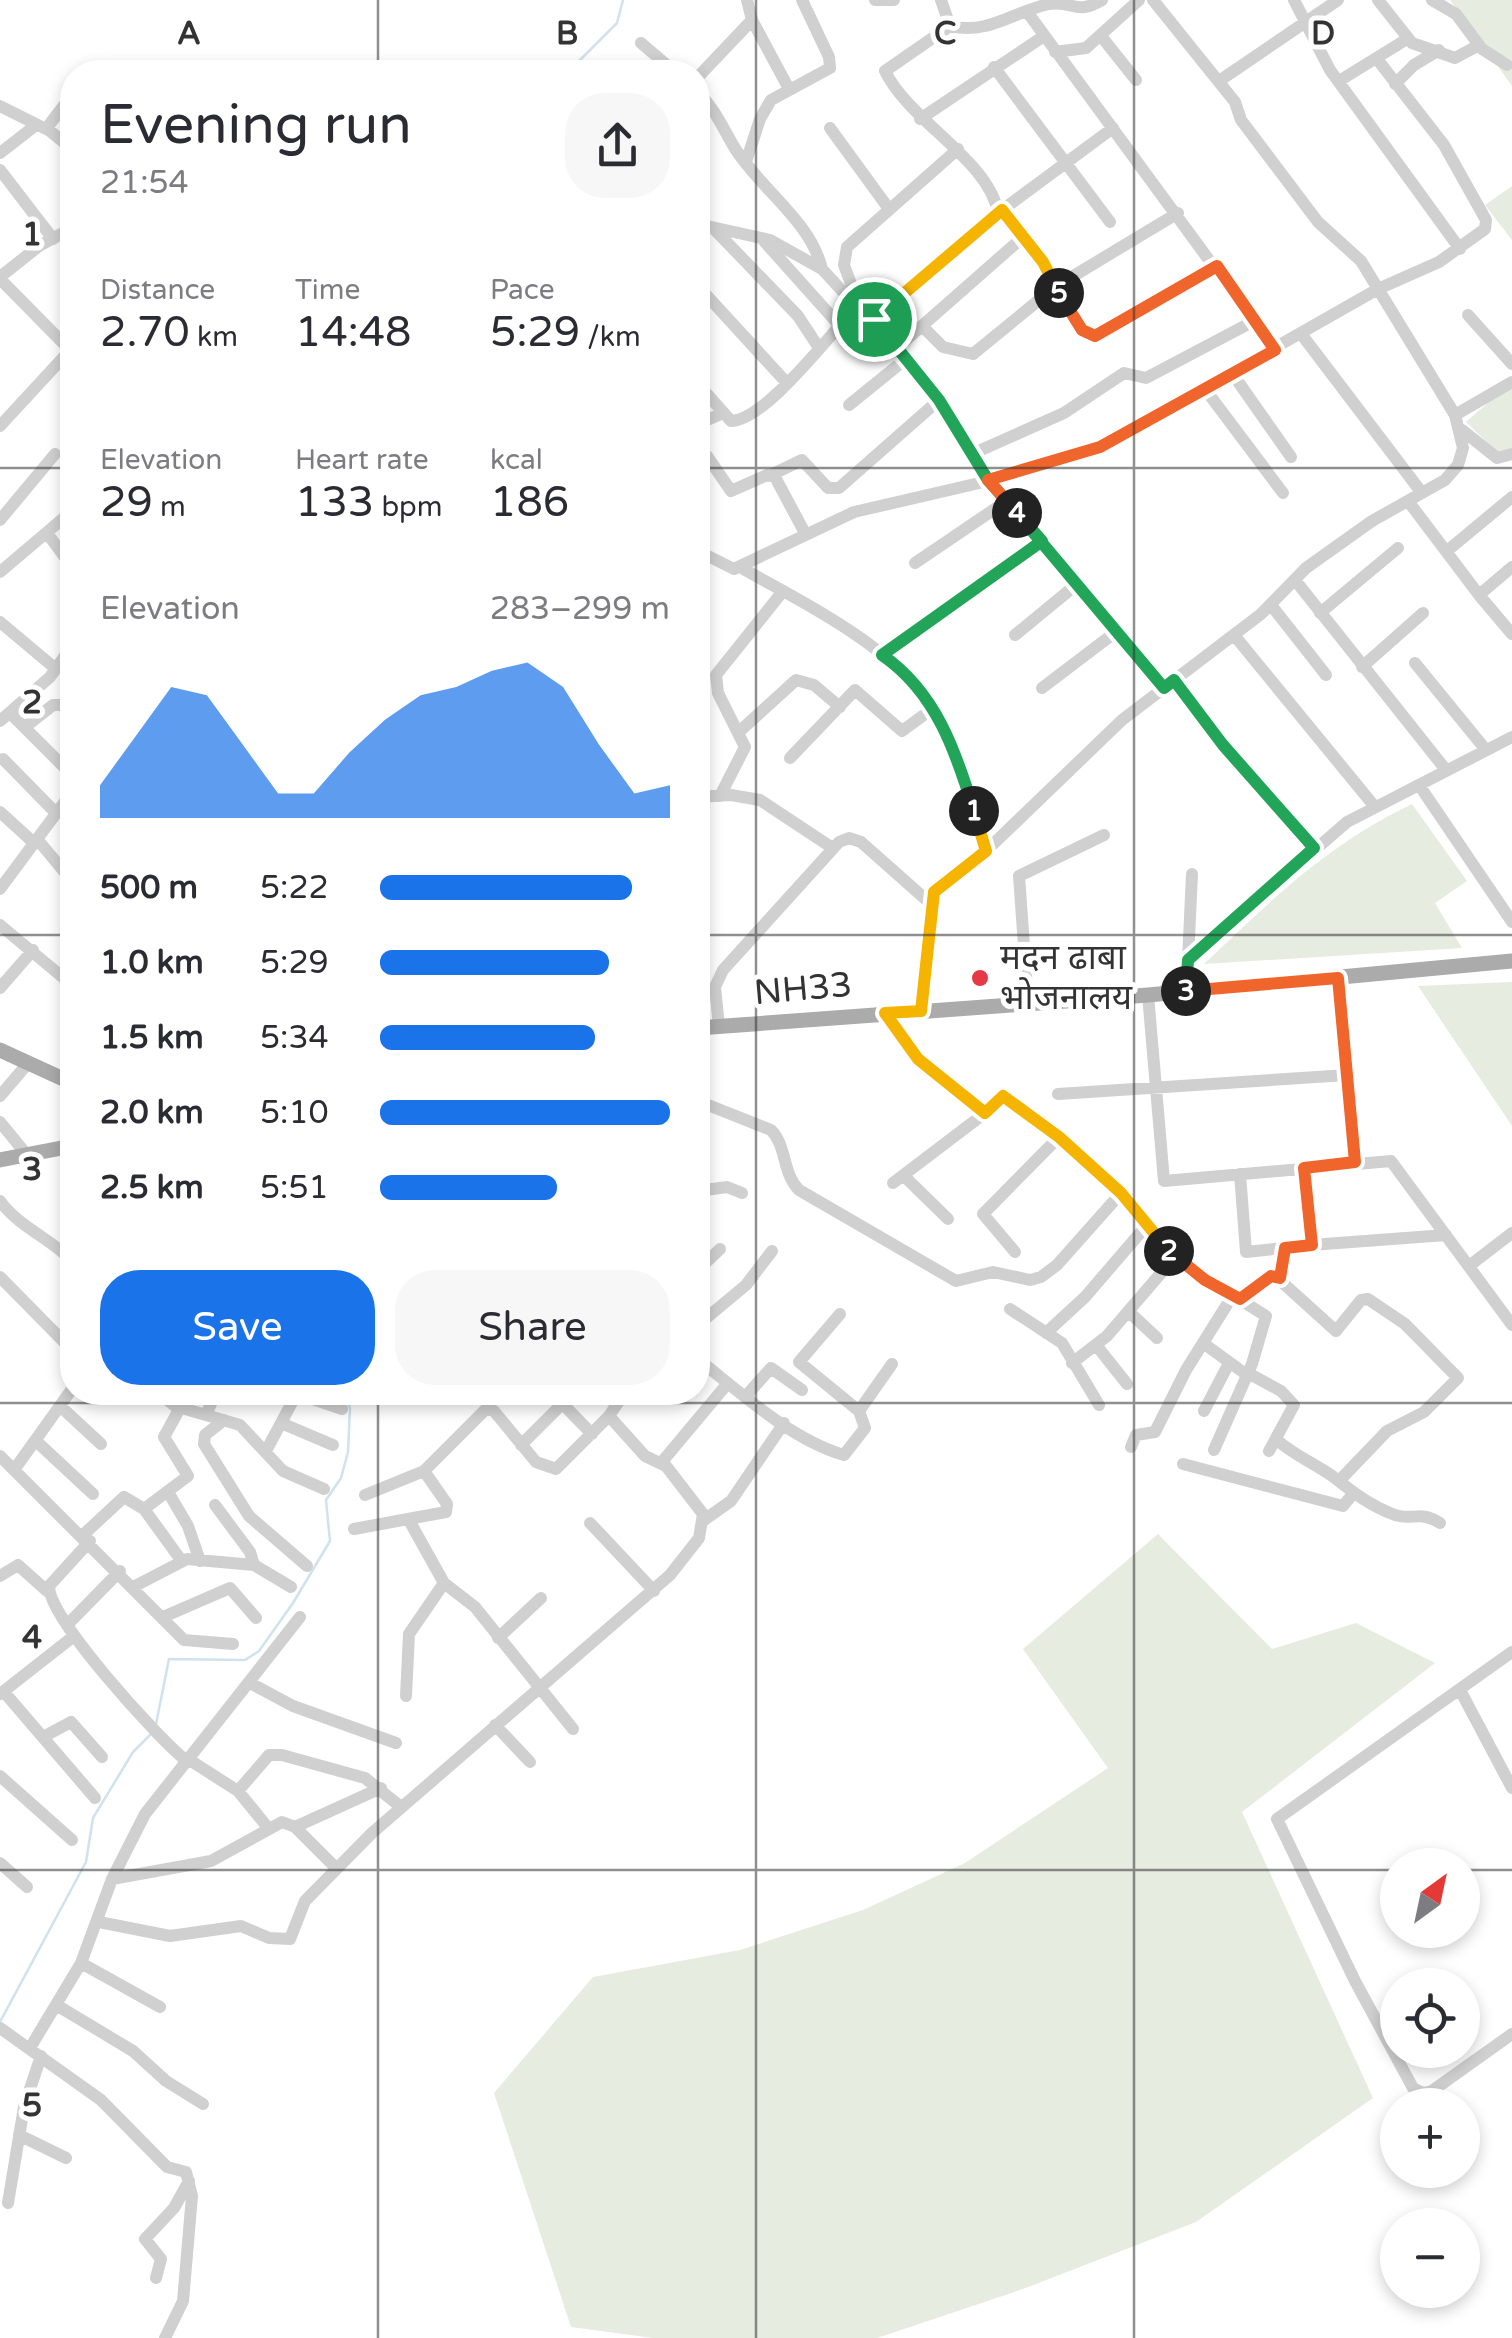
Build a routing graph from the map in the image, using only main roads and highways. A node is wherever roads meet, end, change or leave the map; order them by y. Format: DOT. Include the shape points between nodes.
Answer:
graph roads {
  1 [pos="1512,961"];
  2 [pos="710,1027"];
  3 [pos="0,1050"];
  4 [pos="60,1076"];
  5 [pos="60,1148"];
  6 [pos="0,1160"];
  1 -- 2 [label="main road, NH33"];
  3 -- 4 [label="main road"];
  5 -- 6 [label="main road"];
}
